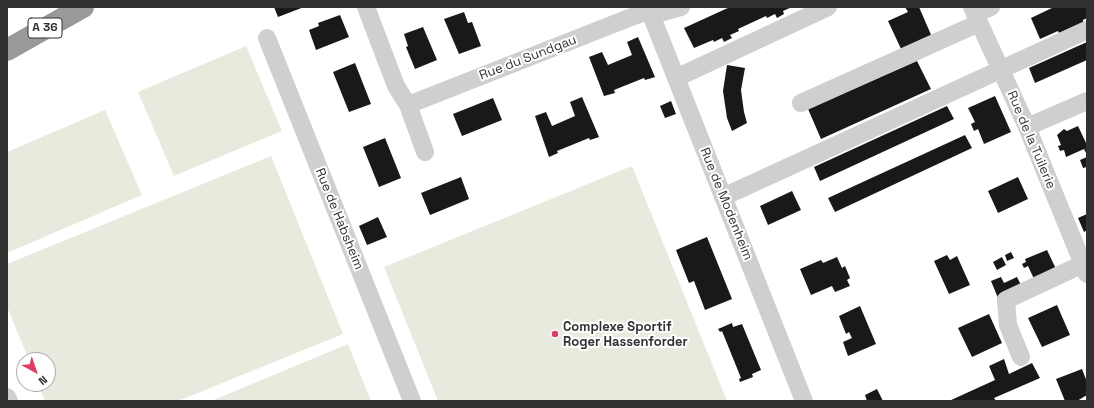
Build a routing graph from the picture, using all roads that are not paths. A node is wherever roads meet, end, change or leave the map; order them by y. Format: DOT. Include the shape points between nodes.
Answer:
graph roads {
  1 [pos="82,7"];
  2 [pos="366,7"];
  3 [pos="681,7"];
  4 [pos="828,7"];
  5 [pos="649,9"];
  6 [pos="979,13"];
  7 [pos="1087,30"];
  8 [pos="267,38"];
  9 [pos="7,50"];
  10 [pos="1000,70"];
  11 [pos="676,78"];
  12 [pos="1087,101"];
  13 [pos="802,103"];
  14 [pos="408,105"];
  15 [pos="1027,127"];
  16 [pos="424,152"];
  17 [pos="723,197"];
  18 [pos="1085,269"];
  19 [pos="1020,357"];
  20 [pos="7,397"];
  21 [pos="8,401"];
  22 [pos="412,401"];
  23 [pos="804,401"];
  1 -- 9 [label="highway, A 36"];
  2 -- 14 [label="street" via="396,86"];
  3 -- 5 [label="street, Rue du Sundgau" via="663,12"];
  4 -- 11 [label="street"];
  5 -- 11 [label="street, Rue de Modenheim"];
  5 -- 14 [label="street, Rue du Sundgau"];
  6 -- 10 [label="street, Rue de la Tuilerie"];
  6 -- 13 [label="street"];
  7 -- 10 [label="street"];
  8 -- 22 [label="street, Rue de Habsheim"];
  10 -- 15 [label="street, Rue de la Tuilerie"];
  10 -- 17 [label="street"];
  11 -- 17 [label="street, Rue de Modenheim"];
  12 -- 15 [label="street"];
  14 -- 16 [label="street"];
  15 -- 18 [label="street, Rue de la Tuilerie"];
  17 -- 23 [label="street, Rue de Modenheim"];
  18 -- 19 [label="street" via="1006,300 1008,324"];
  20 -- 21 [label="street"];
}
